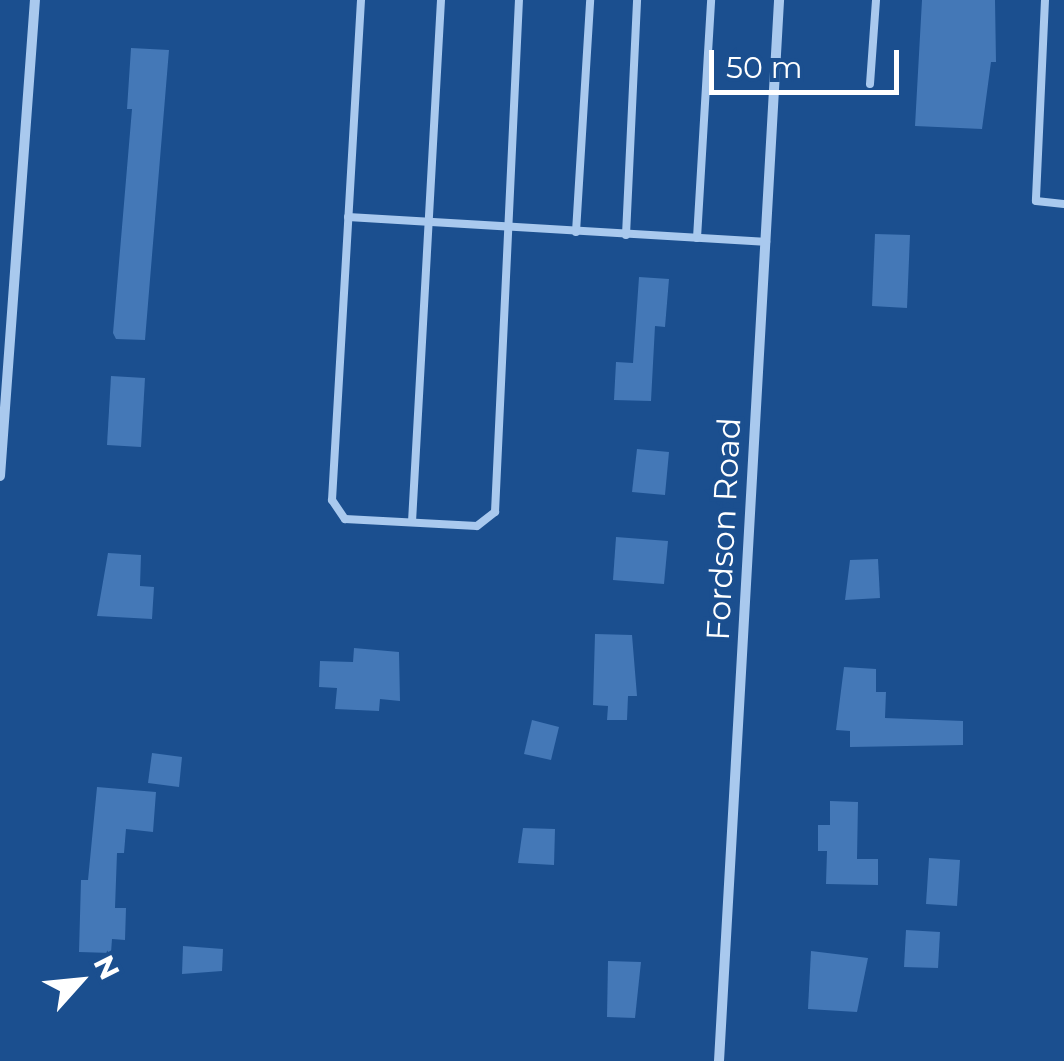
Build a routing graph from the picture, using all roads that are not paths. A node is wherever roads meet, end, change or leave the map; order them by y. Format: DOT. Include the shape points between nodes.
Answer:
graph roads {
  1 [pos="35,0"];
  2 [pos="361,0"];
  3 [pos="440,0"];
  4 [pos="519,0"];
  5 [pos="590,0"];
  6 [pos="637,0"];
  7 [pos="711,0"];
  8 [pos="779,0"];
  9 [pos="876,0"];
  10 [pos="1044,0"];
  11 [pos="870,84"];
  12 [pos="1064,204"];
  13 [pos="348,217"];
  14 [pos="428,222"];
  15 [pos="508,228"];
  16 [pos="576,232"];
  17 [pos="626,234"];
  18 [pos="698,238"];
  19 [pos="766,242"];
  20 [pos="0,476"];
  21 [pos="412,522"];
  22 [pos="719,1061"];
  1 -- 20 [label="street"];
  2 -- 13 [label="lane"];
  3 -- 14 [label="lane"];
  4 -- 15 [label="lane"];
  5 -- 16 [label="lane"];
  6 -- 17 [label="lane"];
  7 -- 18 [label="lane"];
  8 -- 19 [label="street, Fordson Road"];
  9 -- 11 [label="lane"];
  10 -- 12 [label="lane" via="1036,201"];
  13 -- 14 [label="lane"];
  13 -- 21 [label="lane" via="332,500 345,518"];
  14 -- 15 [label="lane"];
  14 -- 21 [label="lane"];
  15 -- 16 [label="lane"];
  15 -- 21 [label="lane" via="495,512 477,526"];
  16 -- 17 [label="lane"];
  17 -- 18 [label="lane"];
  18 -- 19 [label="lane"];
  19 -- 22 [label="street, Fordson Road"];
}
